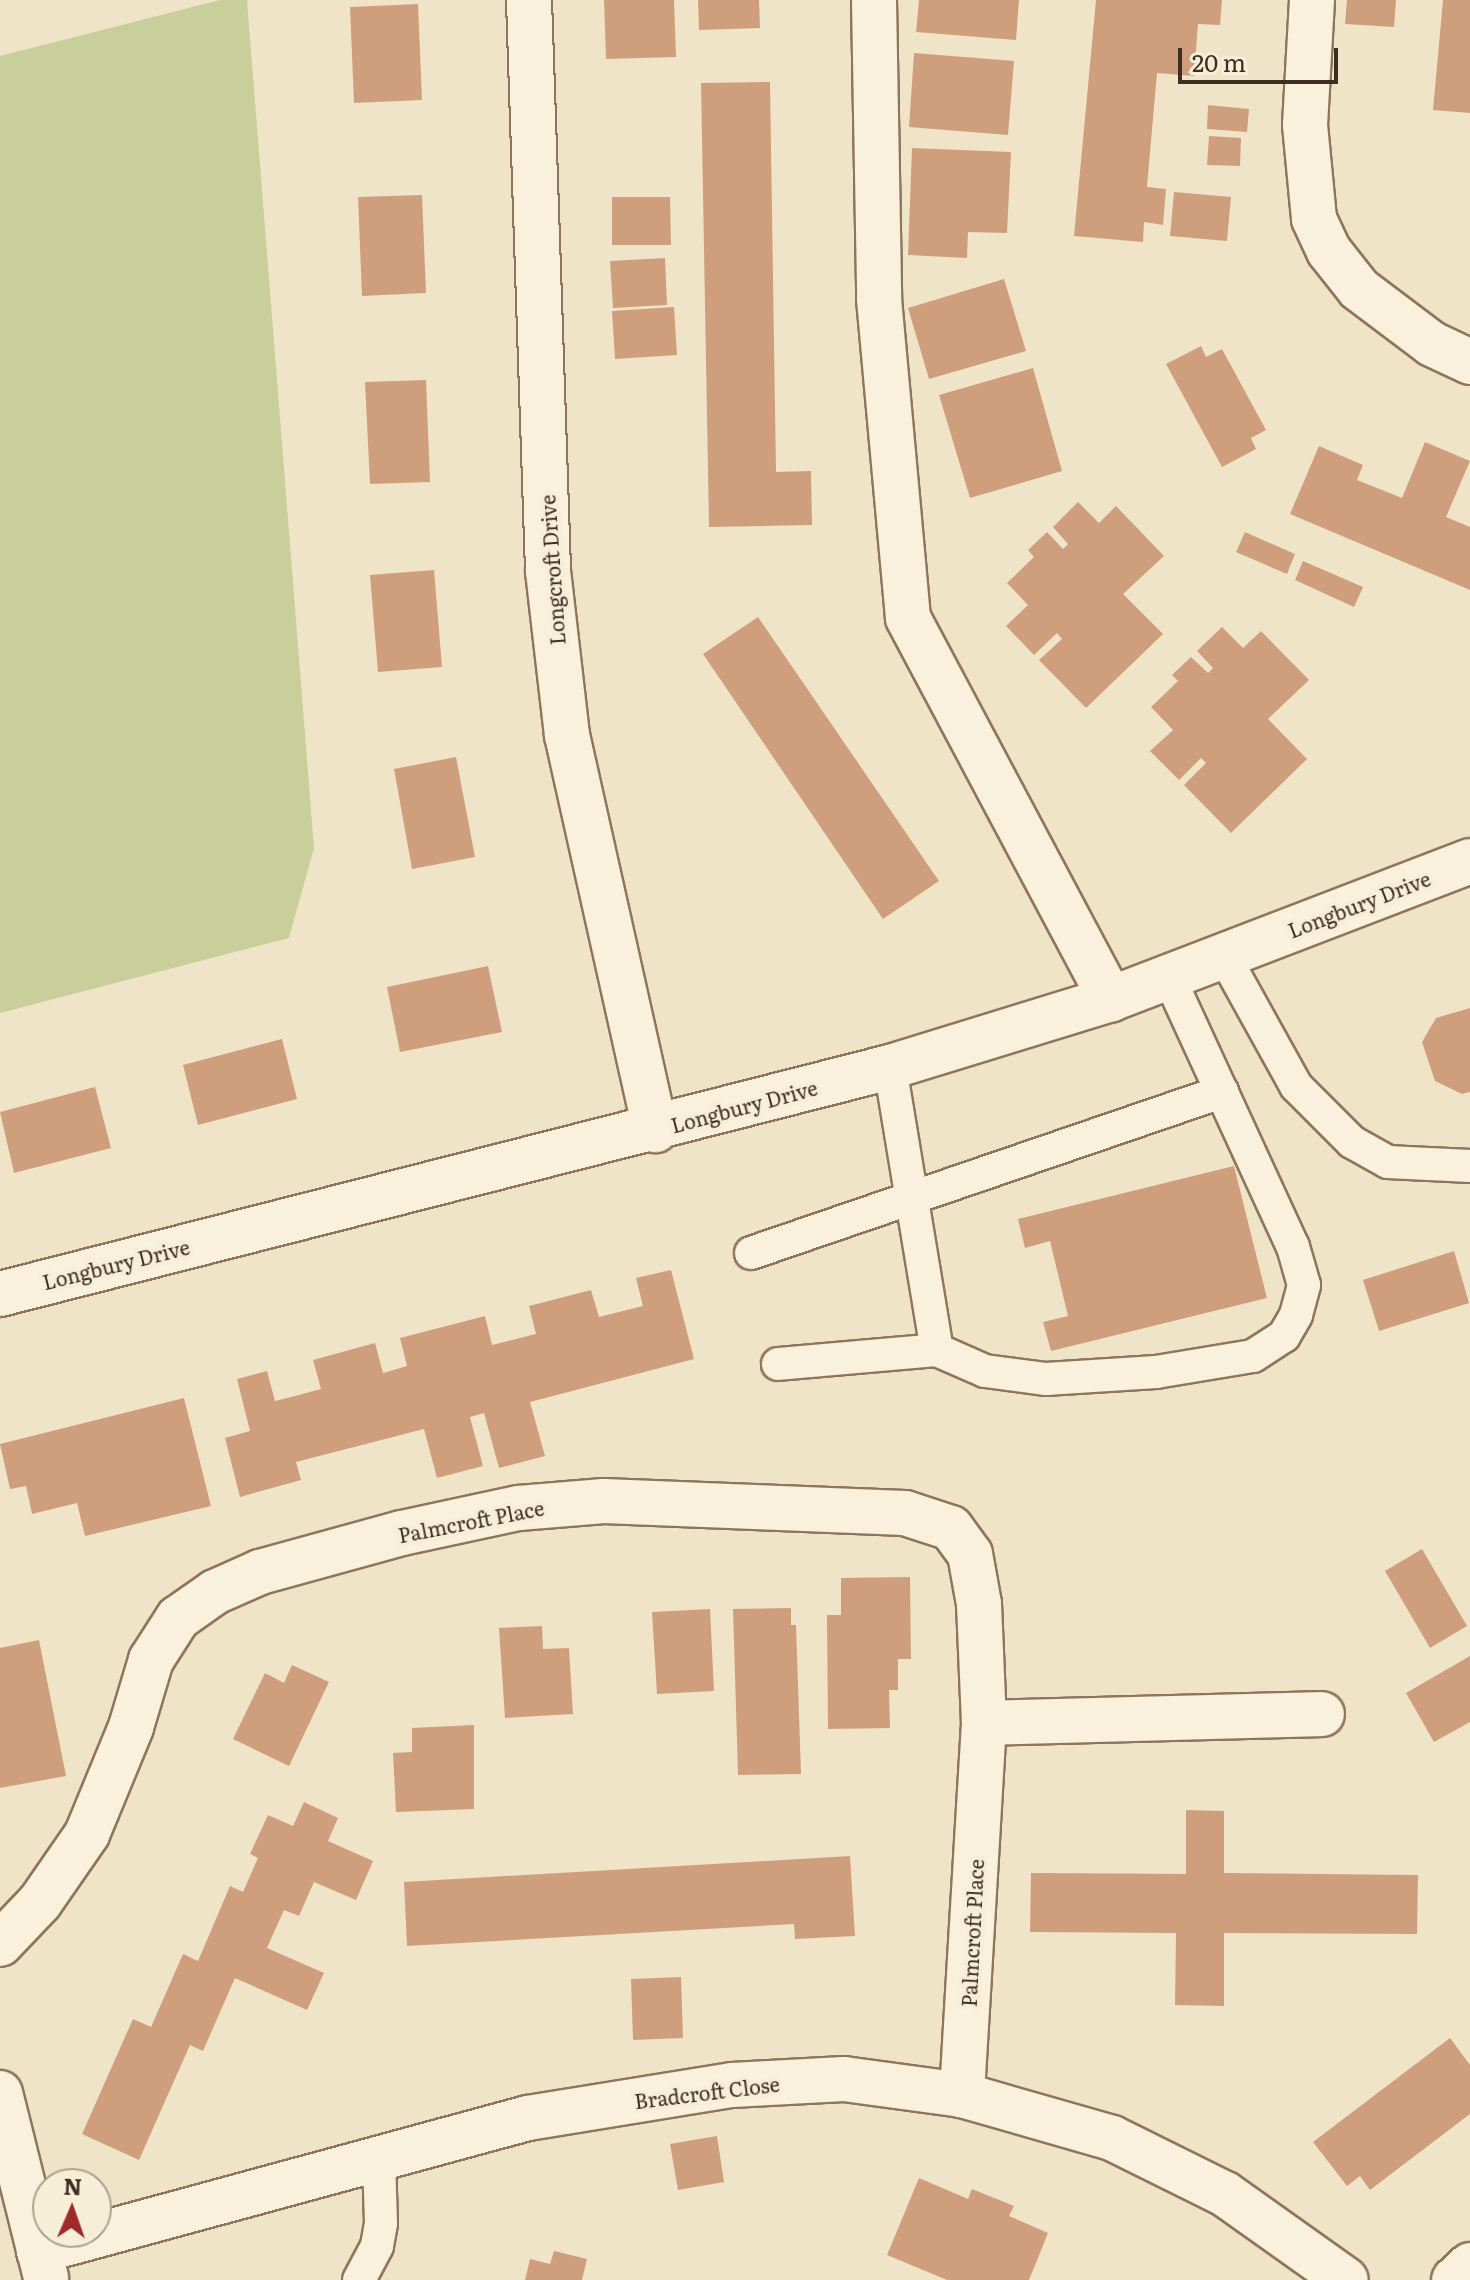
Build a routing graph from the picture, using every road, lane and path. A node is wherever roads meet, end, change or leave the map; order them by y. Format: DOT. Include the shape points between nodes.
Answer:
graph roads {
  1 [pos="529,0"];
  2 [pos="874,0"];
  3 [pos="1312,0"];
  4 [pos="1470,362"];
  5 [pos="1470,861"];
  6 [pos="1224,956"];
  7 [pos="1169,977"];
  8 [pos="1111,999"];
  9 [pos="890,1067"];
  10 [pos="1222,1092"];
  11 [pos="655,1130"];
  12 [pos="1470,1166"];
  13 [pos="911,1202"];
  14 [pos="751,1253"];
  15 [pos="0,1294"];
  16 [pos="937,1350"];
  17 [pos="778,1364"];
  18 [pos="1322,1714"];
  19 [pos="984,1723"];
  20 [pos="0,1944"];
  21 [pos="0,2093"];
  22 [pos="962,2095"];
  23 [pos="379,2158"];
  24 [pos="9,2176"];
  25 [pos="43,2265"];
  26 [pos="1470,2265"];
  27 [pos="359,2280"];
  28 [pos="1346,2280"];
  29 [pos="1454,2280"];
  1 -- 11 [label="street, Longcroft Drive" via="548,571 567,735"];
  2 -- 8 [label="street" via="879,299 908,618"];
  3 -- 4 [label="street" via="1305,125 1314,219 1329,251 1359,289 1432,344"];
  5 -- 6 [label="street, Longbury Drive"];
  6 -- 7 [label="street, Longbury Drive"];
  6 -- 12 [label="lane" via="1296,1086 1352,1142 1388,1162"];
  7 -- 8 [label="street, Longbury Drive"];
  7 -- 10 [label="lane"];
  8 -- 9 [label="street, Longbury Drive"];
  9 -- 11 [label="street, Longbury Drive"];
  9 -- 13 [label="lane"];
  10 -- 13 [label="lane"];
  10 -- 16 [label="lane" via="1293,1247 1304,1285 1284,1336 1253,1356 1156,1372 1046,1379 985,1371"];
  11 -- 15 [label="street, Longbury Drive"];
  13 -- 14 [label="lane"];
  13 -- 16 [label="lane"];
  16 -- 17 [label="lane"];
  18 -- 19 [label="street"];
  19 -- 20 [label="street, Palmcroft Place" via="979,1604 970,1554 951,1528 940,1524 905,1513 604,1501 519,1508 402,1533 260,1572 215,1592 178,1618 151,1660 131,1727 87,1834 40,1902"];
  19 -- 22 [label="street, Palmcroft Place"];
  21 -- 24 [label="street"];
  22 -- 23 [label="street, Bradcroft Close" via="844,2079 732,2085 528,2118"];
  22 -- 28 [label="street, Bradcroft Close" via="1112,2138 1225,2194"];
  23 -- 25 [label="street, Bradcroft Close"];
  23 -- 27 [label="lane" via="381,2223 377,2246"];
  24 -- 25 [label="street"];
  26 -- 29 [label="street"];
}
